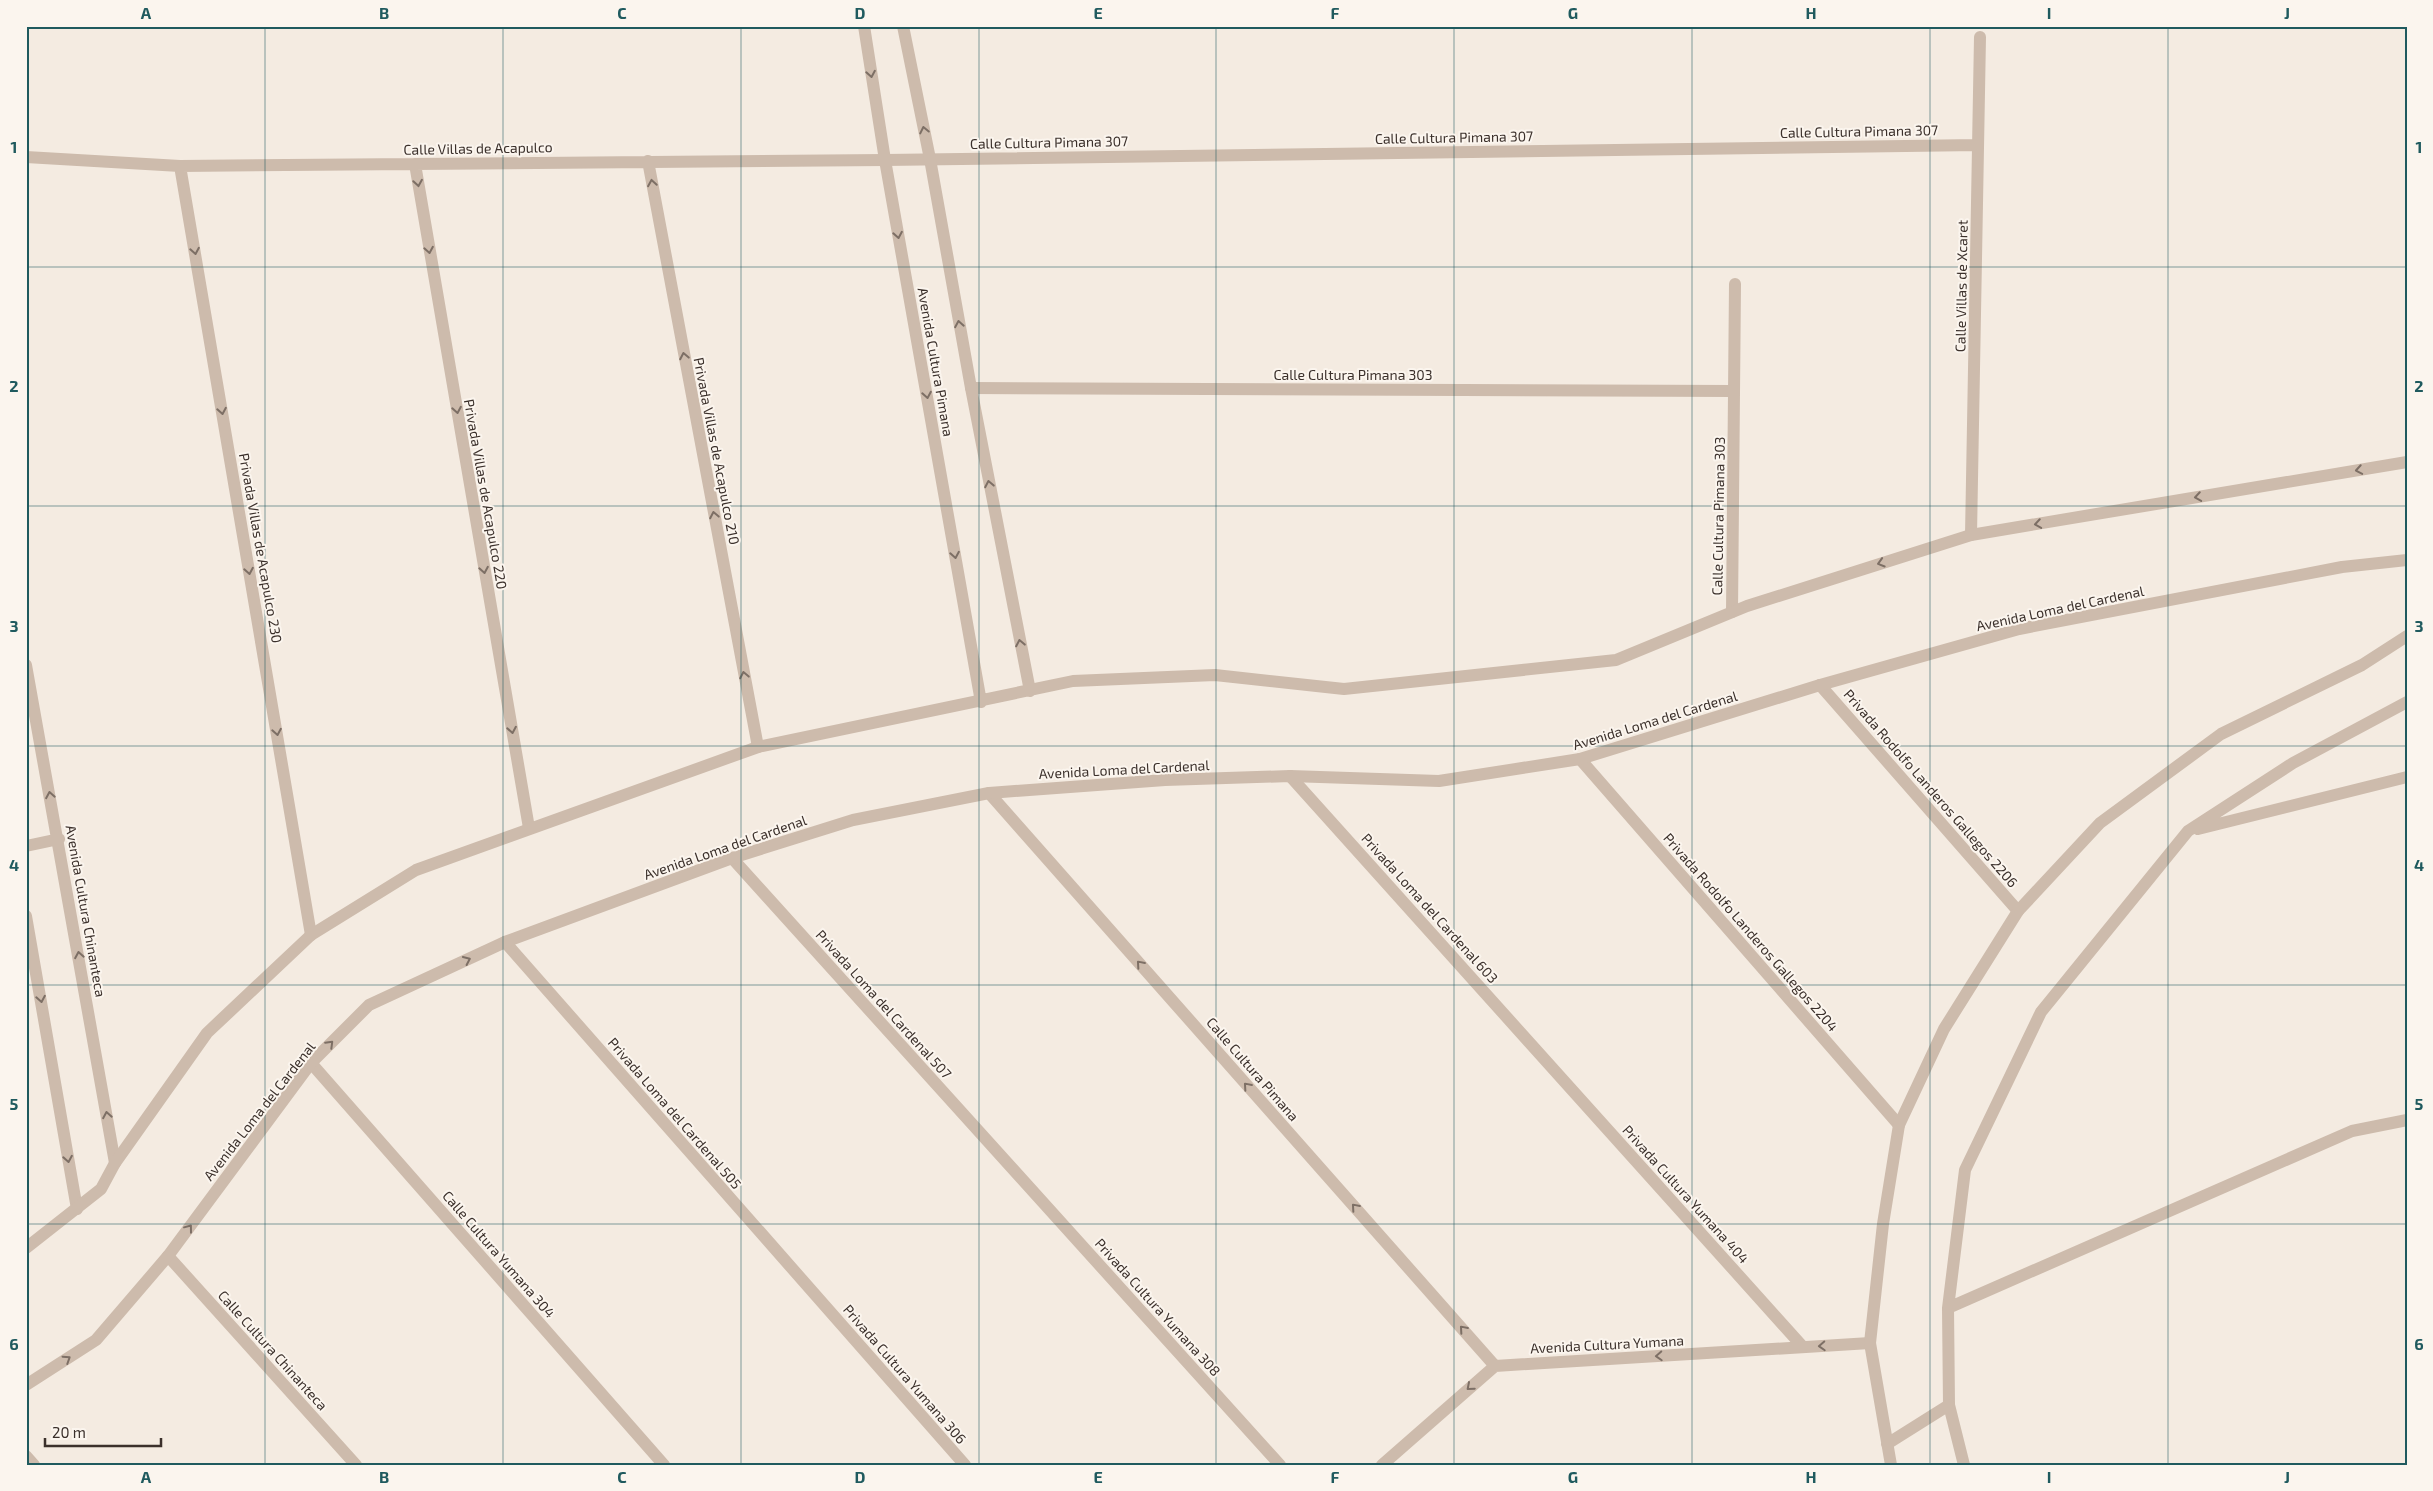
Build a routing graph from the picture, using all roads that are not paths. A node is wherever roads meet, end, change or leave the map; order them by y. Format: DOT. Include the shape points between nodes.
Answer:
graph roads {
  1 [pos="864,26"];
  2 [pos="903,26"];
  3 [pos="1980,37"];
  4 [pos="1978,144"];
  5 [pos="26,157"];
  6 [pos="930,159"];
  7 [pos="885,160"];
  8 [pos="648,161"];
  9 [pos="415,164"];
  10 [pos="180,166"];
  11 [pos="1735,284"];
  12 [pos="971,388"];
  13 [pos="1734,390"];
  14 [pos="2407,462"];
  15 [pos="1971,535"];
  16 [pos="2407,560"];
  17 [pos="1732,612"];
  18 [pos="2407,636"];
  19 [pos="26,665"];
  20 [pos="1820,685"];
  21 [pos="1030,691"];
  22 [pos="981,702"];
  23 [pos="2407,702"];
  24 [pos="758,746"];
  25 [pos="1580,760"];
  26 [pos="1290,776"];
  27 [pos="2407,777"];
  28 [pos="989,793"];
  29 [pos="529,828"];
  30 [pos="2188,831"];
  31 [pos="58,839"];
  32 [pos="26,846"];
  33 [pos="732,858"];
  34 [pos="2018,911"];
  35 [pos="26,916"];
  36 [pos="311,935"];
  37 [pos="505,942"];
  38 [pos="1547,1061"];
  39 [pos="311,1063"];
  40 [pos="2407,1120"];
  41 [pos="1899,1125"];
  42 [pos="115,1163"];
  43 [pos="1014,1170"];
  44 [pos="77,1208"];
  45 [pos="26,1248"];
  46 [pos="168,1256"];
  47 [pos="823,1303"];
  48 [pos="1948,1308"];
  49 [pos="1870,1343"];
  50 [pos="1802,1347"];
  51 [pos="1495,1366"];
  52 [pos="26,1385"];
  53 [pos="1948,1405"];
  54 [pos="1887,1444"];
  55 [pos="26,1456"];
  56 [pos="34,1465"];
  57 [pos="356,1465"];
  58 [pos="664,1465"];
  59 [pos="965,1465"];
  60 [pos="1280,1465"];
  61 [pos="1382,1465"];
  62 [pos="1891,1465"];
  63 [pos="1964,1465"];
  1 -- 7 [label="street, Avenida Cultura Pimana, one-way"];
  6 -- 2 [label="street, one-way"];
  3 -- 4 [label="street, Calle Villas de Xcaret"];
  4 -- 6 [label="street, Calle Cultura Pimana 307"];
  4 -- 15 [label="street, Calle Villas de Xcaret"];
  5 -- 10 [label="street, Calle Villas de Acapulco"];
  6 -- 7 [label="street, Calle Villas de Acapulco"];
  12 -- 6 [label="street, one-way"];
  7 -- 8 [label="street, Calle Villas de Acapulco"];
  7 -- 22 [label="street, Avenida Cultura Pimana, one-way"];
  8 -- 9 [label="street, Calle Villas de Acapulco"];
  24 -- 8 [label="street, Privada Villas de Acapulco 210, one-way"];
  9 -- 10 [label="street, Calle Villas de Acapulco"];
  9 -- 29 [label="street, Privada Villas de Acapulco 220, one-way"];
  10 -- 36 [label="street, Privada Villas de Acapulco 230, one-way"];
  11 -- 13 [label="street, Calle Cultura Pimana 303"];
  12 -- 13 [label="street, Calle Cultura Pimana 303"];
  21 -- 12 [label="street, one-way"];
  13 -- 17 [label="street, Calle Cultura Pimana 303"];
  14 -- 15 [label="street, one-way"];
  15 -- 17 [label="street, one-way"];
  16 -- 20 [label="street, Avenida Loma del Cardenal" via="2342,568 2019,629"];
  17 -- 21 [label="street" via="1616,660 1344,689 1215,675 1073,681"];
  18 -- 34 [label="street" via="2362,664 2220,734 2100,823"];
  31 -- 19 [label="street, Avenida Cultura Chinanteca, one-way"];
  20 -- 25 [label="street, Avenida Loma del Cardenal"];
  20 -- 34 [label="street, Privada Rodolfo Landeros Gallegos 2206"];
  21 -- 22 [label="street"];
  22 -- 24 [label="street"];
  23 -- 30 [label="street" via="2293,763"];
  24 -- 29 [label="street"];
  25 -- 26 [label="street, Avenida Loma del Cardenal" via="1440,780"];
  25 -- 41 [label="street, Privada Rodolfo Landeros Gallegos 2204"];
  26 -- 28 [label="street, Avenida Loma del Cardenal" via="1165,780"];
  26 -- 38 [label="street, Privada Loma del Cardenal 603"];
  27 -- 30 [label="street"];
  28 -- 33 [label="street, Avenida Loma del Cardenal" via="853,820"];
  51 -- 28 [label="street, Calle Cultura Pimana, one-way"];
  29 -- 36 [label="street" via="416,870"];
  30 -- 48 [label="street" via="2041,1012 1965,1170"];
  31 -- 32 [label="street"];
  42 -- 31 [label="street, Avenida Cultura Chinanteca, one-way"];
  33 -- 37 [label="street, Avenida Loma del Cardenal"];
  33 -- 43 [label="street, Privada Loma del Cardenal 507"];
  34 -- 41 [label="street" via="1944,1029"];
  35 -- 44 [label="street, one-way"];
  36 -- 42 [label="street" via="206,1033"];
  39 -- 37 [label="street, Avenida Loma del Cardenal, one-way" via="369,1005"];
  37 -- 47 [label="street, Privada Loma del Cardenal 505"];
  38 -- 50 [label="street, Privada Cultura Yumana 404"];
  46 -- 39 [label="street, Avenida Loma del Cardenal, one-way"];
  39 -- 58 [label="street, Calle Cultura Yumana 304"];
  40 -- 48 [label="street" via="2352,1131"];
  41 -- 49 [label="street" via="1883,1224"];
  42 -- 44 [label="street" via="101,1189"];
  43 -- 60 [label="street, Privada Cultura Yumana 308"];
  44 -- 45 [label="street"];
  52 -- 46 [label="street, Avenida Loma del Cardenal, one-way" via="96,1340"];
  46 -- 57 [label="street, Calle Cultura Chinanteca"];
  47 -- 59 [label="street, Privada Cultura Yumana 306"];
  48 -- 53 [label="street"];
  49 -- 50 [label="street, Avenida Cultura Yumana, one-way"];
  49 -- 54 [label="street"];
  50 -- 51 [label="street, Avenida Cultura Yumana, one-way"];
  51 -- 61 [label="street, one-way"];
  53 -- 54 [label="street"];
  53 -- 63 [label="street"];
  54 -- 62 [label="street"];
  55 -- 56 [label="street"];
}
